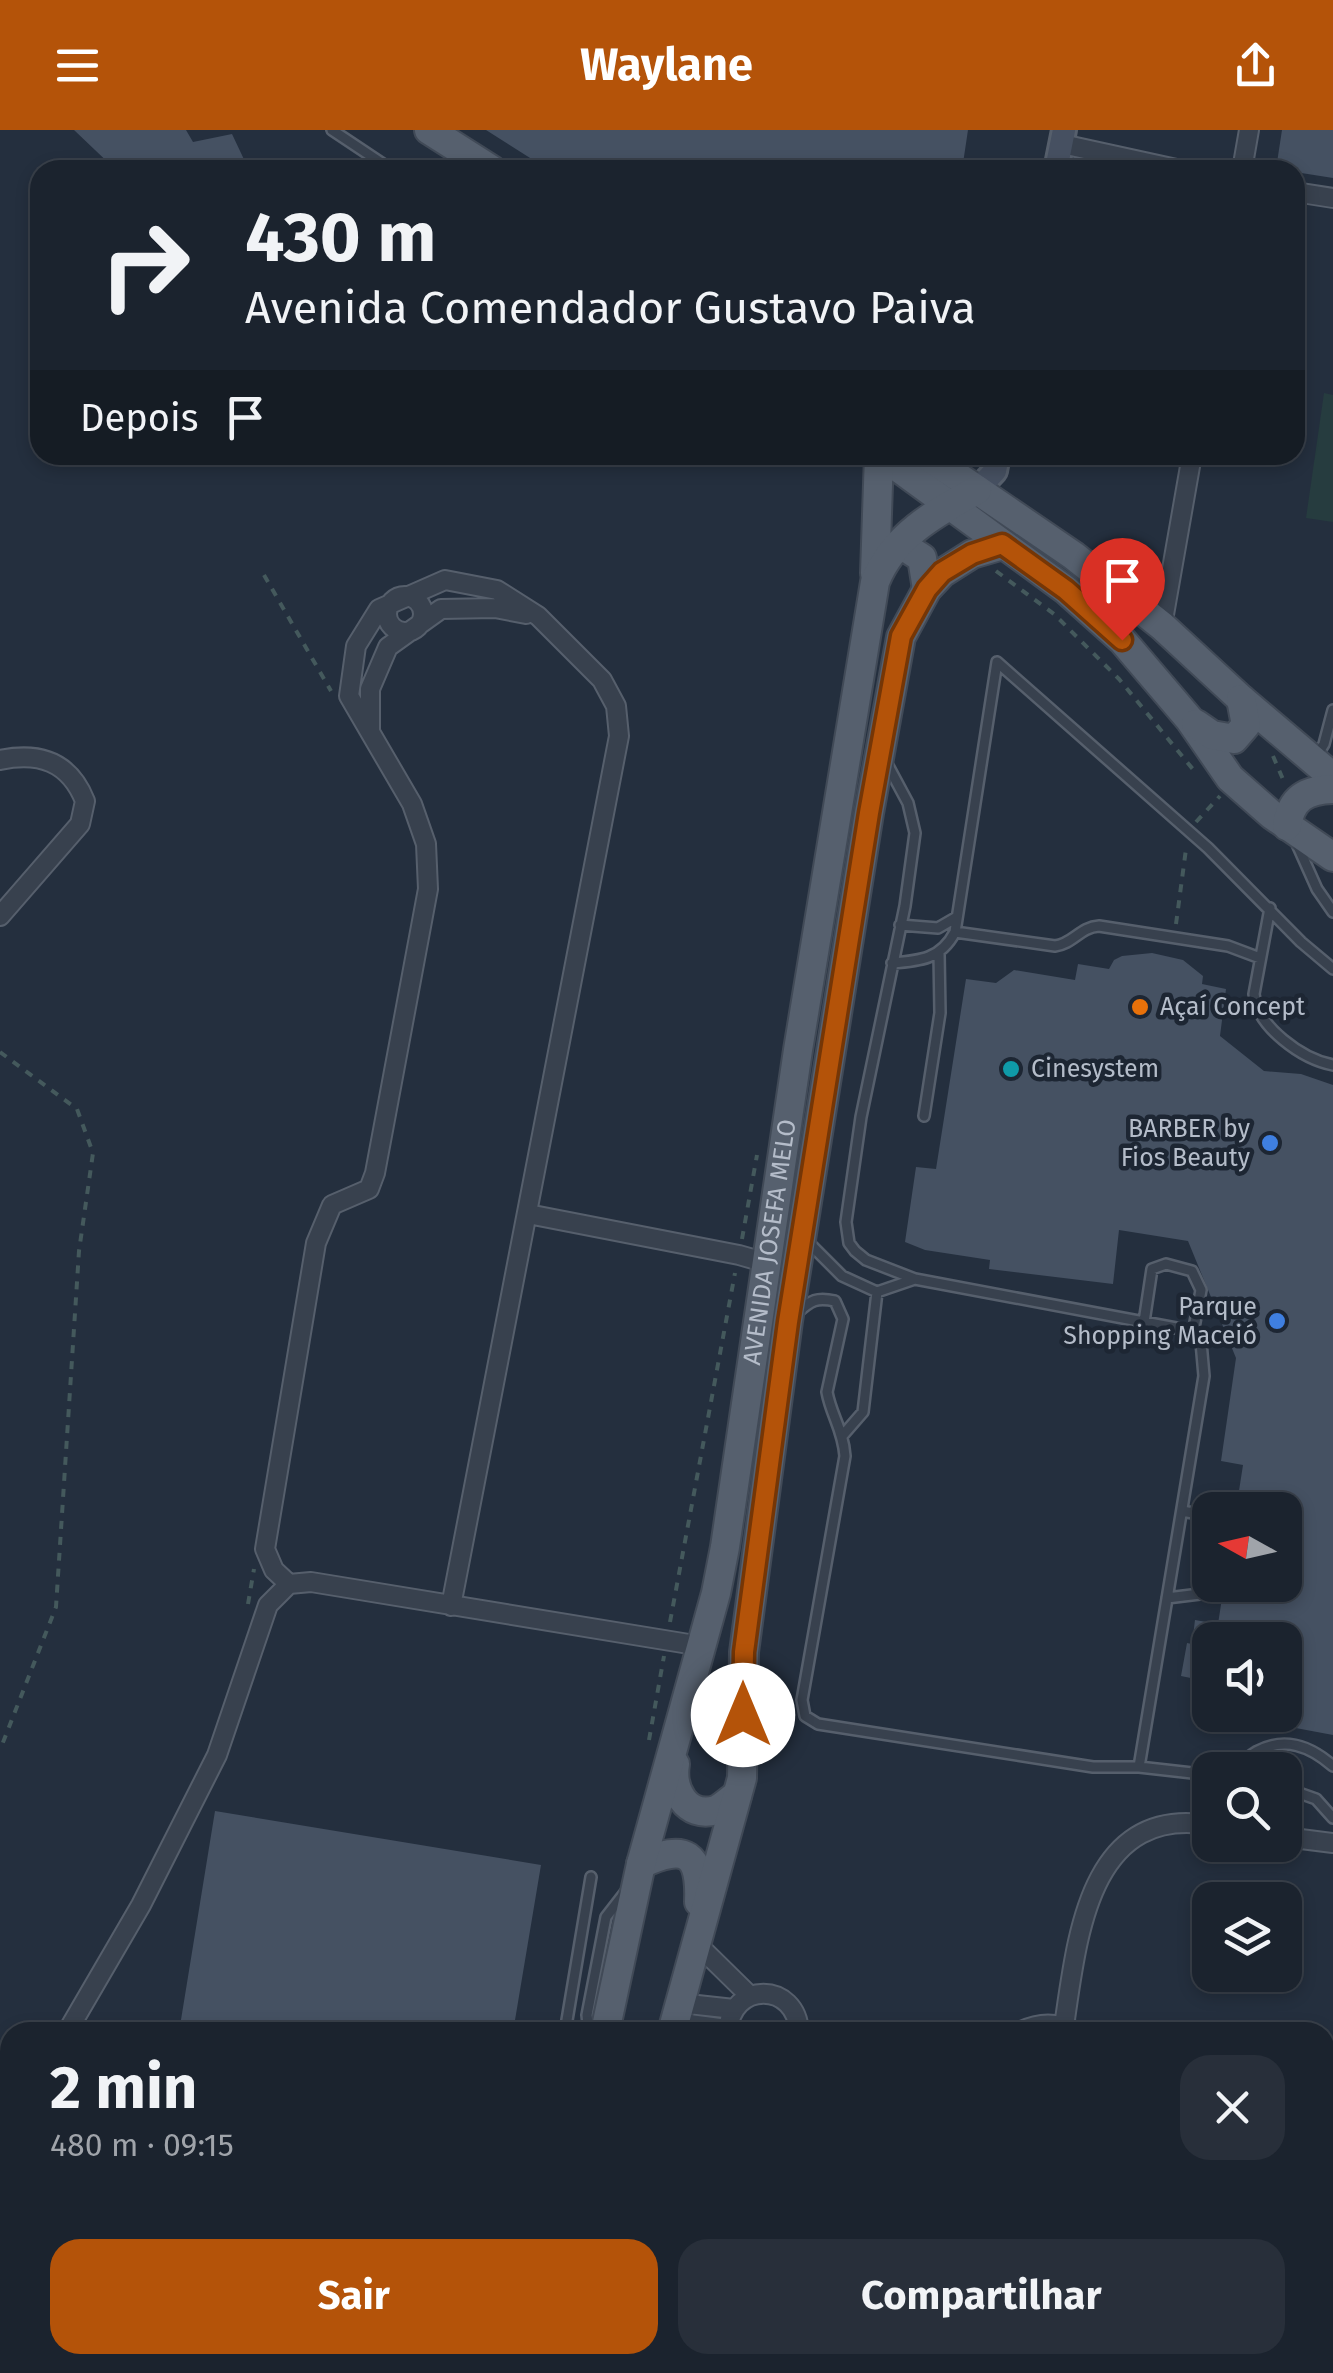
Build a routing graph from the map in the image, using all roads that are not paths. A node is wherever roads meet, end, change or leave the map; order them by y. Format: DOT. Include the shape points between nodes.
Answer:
graph roads {
  1 [pos="332,130"];
  2 [pos="429,130"];
  3 [pos="1249,130"];
  4 [pos="1063,137"];
  5 [pos="377,160"];
  6 [pos="476,160"];
  7 [pos="1145,160"];
  8 [pos="1244,160"];
  9 [pos="1305,194"];
  10 [pos="1333,198"];
  11 [pos="880,465"];
  12 [pos="893,465"];
  13 [pos="941,465"];
  14 [pos="996,465"];
  15 [pos="1190,465"];
  16 [pos="977,490"];
  17 [pos="948,506"];
  18 [pos="1002,544"];
  19 [pos="894,547"];
  20 [pos="874,582"];
  21 [pos="927,589"];
  22 [pos="396,598"];
  23 [pos="538,616"];
  24 [pos="1162,626"];
  25 [pos="417,628"];
  26 [pos="1241,700"];
  27 [pos="1333,710"];
  28 [pos="1190,720"];
  29 [pos="370,737"];
  30 [pos="880,751"];
  31 [pos="0,760"];
  32 [pos="1324,768"];
  33 [pos="1333,790"];
  34 [pos="1286,812"];
  35 [pos="1333,857"];
  36 [pos="1270,908"];
  37 [pos="1333,912"];
  38 [pos="0,916"];
  39 [pos="957,916"];
  40 [pos="900,925"];
  41 [pos="955,932"];
  42 [pos="939,954"];
  43 [pos="1260,958"];
  44 [pos="892,963"];
  45 [pos="1333,969"];
  46 [pos="1333,1065"];
  47 [pos="924,1116"];
  48 [pos="528,1214"];
  49 [pos="801,1236"];
  50 [pos="767,1263"];
  51 [pos="916,1280"];
  52 [pos="877,1292"];
  53 [pos="788,1322"];
  54 [pos="1144,1322"];
  55 [pos="1192,1334"];
  56 [pos="844,1434"];
  57 [pos="1182,1511"];
  58 [pos="1192,1513"];
  59 [pos="289,1584"];
  60 [pos="1192,1595"];
  61 [pos="1167,1598"];
  62 [pos="451,1606"];
  63 [pos="701,1646"];
  64 [pos="682,1713"];
  65 [pos="1256,1752"];
  66 [pos="1139,1766"];
  67 [pos="1333,1766"];
  68 [pos="1192,1773"];
  69 [pos="1302,1792"];
  70 [pos="737,1795"];
  71 [pos="1333,1818"];
  72 [pos="1192,1821"];
  73 [pos="1302,1839"];
  74 [pos="1333,1844"];
  75 [pos="639,1873"];
  76 [pos="591,1878"];
  77 [pos="696,1938"];
  78 [pos="576,1968"];
  79 [pos="594,1971"];
  80 [pos="750,1996"];
  81 [pos="734,2009"];
  82 [pos="675,2019"];
  83 [pos="73,2022"];
  84 [pos="567,2022"];
  85 [pos="588,2022"];
  86 [pos="607,2022"];
  87 [pos="730,2022"];
  88 [pos="799,2022"];
  89 [pos="1071,2022"];
  1 -- 5 [label="lane"];
  2 -- 6 [label="main road"];
  3 -- 8 [label="street"];
  4 -- 7 [label="street"];
  9 -- 10 [label="street"];
  11 -- 20 [label="main road"];
  12 -- 17 [label="main road"];
  13 -- 16 [label="main road"];
  14 -- 16 [label="street"];
  15 -- 24 [label="street"];
  16 -- 17 [label="main road, AVENIDA JOSEFA MELO"];
  16 -- 24 [label="main road"];
  17 -- 18 [label="main road"];
  17 -- 19 [label="main road, AVENIDA JOSEFA MELO"];
  18 -- 21 [label="main road, AVENIDA JOSEFA MELO" via="972,554"];
  18 -- 28 [label="main road" via="1122,640"];
  19 -- 20 [label="main road, AVENIDA JOSEFA MELO"];
  19 -- 21 [label="main road" via="922,558"];
  20 -- 50 [label="main road, AVENIDA JOSEFA MELO"];
  21 -- 30 [label="main road, AVENIDA JOSEFA MELO" via="901,636"];
  22 -- 23 [label="street" via="444,580 497,590"];
  22 -- 25 [label="street" via="418,602 423,612"];
  22 -- 25 [label="street" via="386,612 389,624 399,632"];
  22 -- 29 [label="street" via="378,608 356,646 349,696"];
  23 -- 25 [label="street" via="495,608 441,610"];
  23 -- 48 [label="street" via="602,680 616,706 619,736"];
  24 -- 26 [label="main road"];
  25 -- 29 [label="street" via="388,647 370,689"];
  26 -- 28 [label="main road" via="1246,725 1234,739 1212,736"];
  26 -- 32 [label="main road"];
  27 -- 32 [label="lane"];
  28 -- 34 [label="main road" via="1230,778"];
  29 -- 59 [label="street" via="412,804 426,844 428,889 374,1173 368,1189 332,1205 316,1244 266,1549"];
  30 -- 40 [label="lane" via="916,834"];
  30 -- 49 [label="main road, AVENIDA JOSEFA MELO"];
  31 -- 38 [label="street" via="44,759 73,780 86,801 80,824"];
  33 -- 34 [label="main road" via="1301,796"];
  34 -- 35 [label="main road"];
  34 -- 37 [label="lane"];
  36 -- 39 [label="lane" via="997,662"];
  36 -- 43 [label="lane"];
  36 -- 45 [label="lane"];
  39 -- 40 [label="lane" via="938,928"];
  39 -- 41 [label="lane"];
  40 -- 44 [label="lane"];
  41 -- 42 [label="lane"];
  41 -- 43 [label="lane" via="1055,946 1089,927"];
  42 -- 44 [label="lane"];
  42 -- 47 [label="lane" via="940,1013"];
  43 -- 46 [label="lane" via="1254,994 1260,1018 1306,1056"];
  44 -- 51 [label="lane" via="846,1232 866,1260"];
  48 -- 50 [label="street"];
  48 -- 62 [label="street"];
  49 -- 52 [label="lane" via="842,1276"];
  49 -- 53 [label="main road, AVENIDA JOSEFA MELO"];
  50 -- 63 [label="main road, AVENIDA JOSEFA MELO" via="725,1547"];
  51 -- 52 [label="lane"];
  51 -- 54 [label="lane"];
  52 -- 56 [label="lane" via="863,1412"];
  53 -- 56 [label="lane" via="811,1300 836,1301 842,1311 827,1392"];
  53 -- 70 [label="main road, AVENIDA JOSEFA MELO" via="744,1652"];
  54 -- 55 [label="lane"];
  54 -- 55 [label="lane" via="1152,1269 1166,1264 1192,1271 1200,1290"];
  55 -- 57 [label="lane" via="1206,1364"];
  56 -- 66 [label="lane" via="846,1456 802,1700 805,1716 818,1724 1093,1767"];
  57 -- 58 [label="lane"];
  57 -- 61 [label="lane"];
  59 -- 62 [label="street"];
  59 -- 83 [label="street" via="268,1605 218,1755"];
  60 -- 61 [label="lane"];
  61 -- 66 [label="lane"];
  62 -- 63 [label="street"];
  63 -- 64 [label="main road, AVENIDA JOSEFA MELO"];
  64 -- 70 [label="main road" via="673,1774 677,1794 697,1810 716,1810"];
  64 -- 75 [label="main road, AVENIDA JOSEFA MELO"];
  65 -- 67 [label="lane" via="1295,1744"];
  66 -- 68 [label="lane"];
  69 -- 71 [label="lane"];
  70 -- 77 [label="main road, AVENIDA JOSEFA MELO"];
  72 -- 89 [label="street" via="1156,1826 1110,1860 1078,1933"];
  73 -- 74 [label="street"];
  75 -- 77 [label="main road" via="660,1855 695,1862"];
  75 -- 79 [label="lane" via="606,1917"];
  75 -- 86 [label="main road, AVENIDA JOSEFA MELO"];
  76 -- 78 [label="lane"];
  77 -- 80 [label="street"];
  77 -- 82 [label="main road, AVENIDA JOSEFA MELO"];
  78 -- 79 [label="lane"];
  78 -- 84 [label="lane"];
  79 -- 85 [label="lane"];
  80 -- 81 [label="street"];
  80 -- 88 [label="street" via="770,1994 788,2002"];
  81 -- 82 [label="street"];
  81 -- 87 [label="street"];
}
